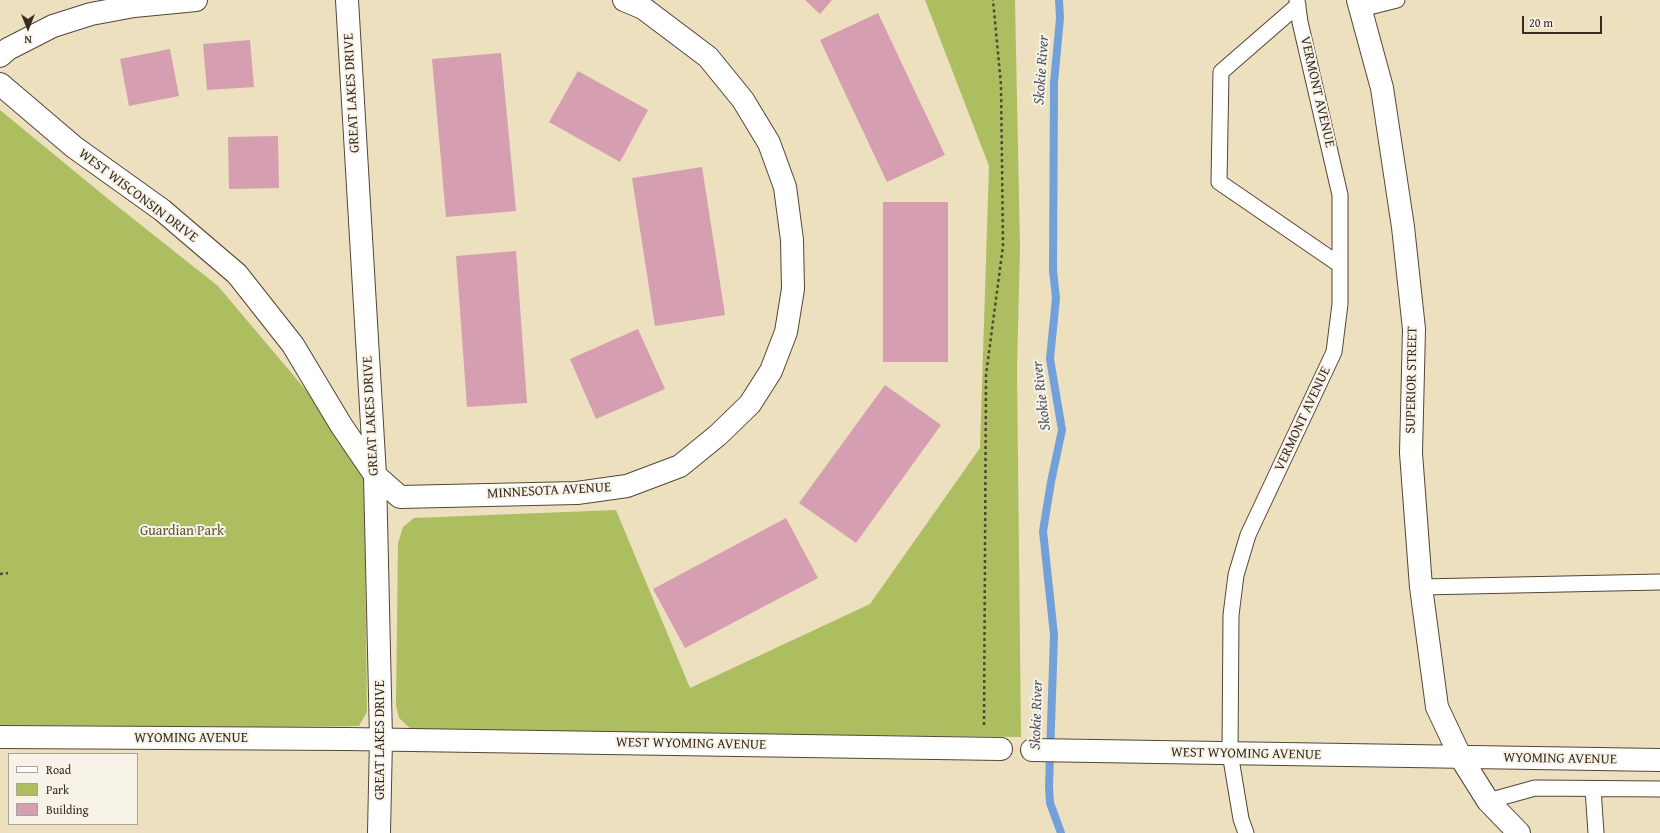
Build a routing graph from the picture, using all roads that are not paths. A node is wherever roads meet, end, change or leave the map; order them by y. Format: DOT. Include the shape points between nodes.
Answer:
graph roads {
  1 [pos="196,0"];
  2 [pos="347,0"];
  3 [pos="624,0"];
  4 [pos="1397,0"];
  5 [pos="1297,3"];
  6 [pos="1360,4"];
  7 [pos="0,56"];
  8 [pos="0,84"];
  9 [pos="1340,265"];
  10 [pos="375,475"];
  11 [pos="1660,582"];
  12 [pos="1421,587"];
  13 [pos="0,737"];
  14 [pos="381,739"];
  15 [pos="1001,749"];
  16 [pos="1032,750"];
  17 [pos="1230,753"];
  18 [pos="1460,758"];
  19 [pos="1660,760"];
  20 [pos="1593,789"];
  21 [pos="1660,789"];
  22 [pos="1488,801"];
  23 [pos="379,833"];
  24 [pos="1246,833"];
  25 [pos="1519,833"];
  26 [pos="1596,833"];
  1 -- 7 [label="street" via="134,6 91,14 53,26 8,49"];
  2 -- 10 [label="street, GREAT LAKES DRIVE"];
  3 -- 10 [label="street, MINNESOTA AVENUE" via="643,8 708,57 743,100 769,143 785,187 792,240 793,289 786,332 771,370 750,404 680,466 627,486 577,492 400,497"];
  4 -- 6 [label="lane"];
  5 -- 9 [label="lane, VERMONT AVENUE" via="1340,194"];
  5 -- 9 [label="lane" via="1221,72 1219,182"];
  6 -- 12 [label="street, SUPERIOR STREET" via="1382,88 1403,227 1414,329 1411,453"];
  8 -- 10 [label="street, WEST WISCONSIN DRIVE" via="74,147 162,210 237,274 293,345 341,425"];
  9 -- 17 [label="lane, VERMONT AVENUE" via="1340,304 1334,352 1248,535 1236,575 1231,616"];
  10 -- 14 [label="street, GREAT LAKES DRIVE"];
  11 -- 12 [label="lane"];
  12 -- 18 [label="street, SUPERIOR STREET" via="1437,707"];
  13 -- 14 [label="street, WYOMING AVENUE"];
  14 -- 15 [label="street, WEST WYOMING AVENUE"];
  14 -- 23 [label="street, GREAT LAKES DRIVE"];
  16 -- 17 [label="street, WEST WYOMING AVENUE"];
  17 -- 18 [label="street, WEST WYOMING AVENUE"];
  17 -- 24 [label="lane, VERMONT AVENUE" via="1241,819"];
  18 -- 19 [label="street, WYOMING AVENUE"];
  18 -- 22 [label="street, SUPERIOR STREET"];
  20 -- 21 [label="lane"];
  20 -- 22 [label="lane" via="1535,788"];
  20 -- 26 [label="lane"];
  22 -- 25 [label="street, SUPERIOR STREET"];
}
